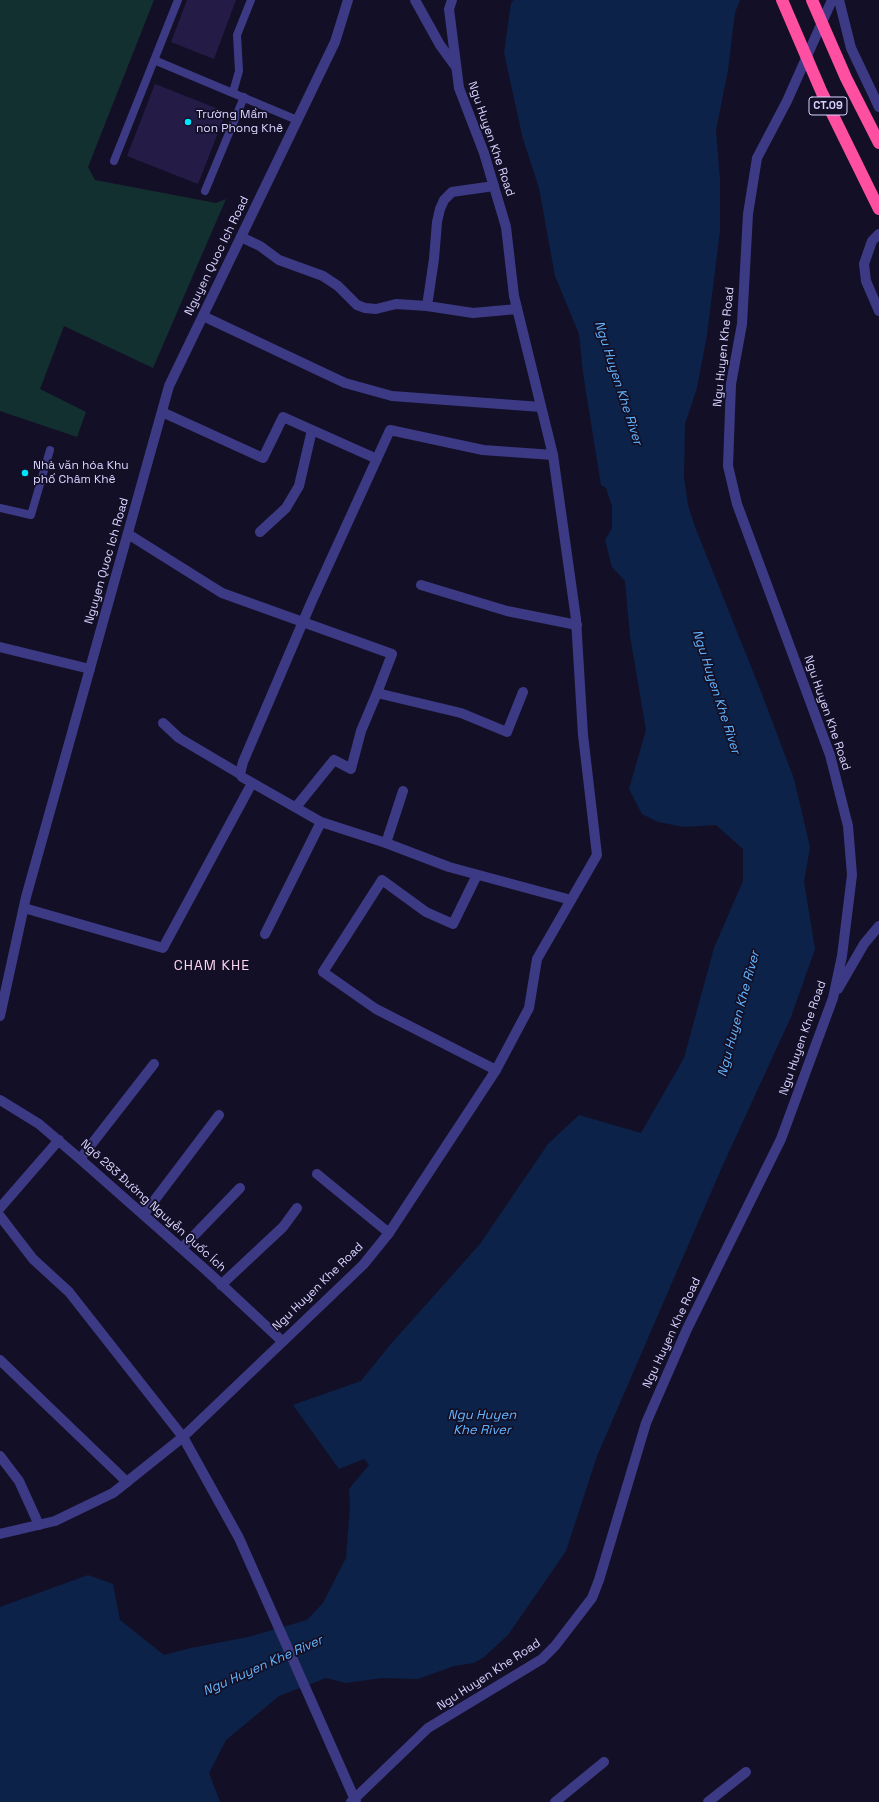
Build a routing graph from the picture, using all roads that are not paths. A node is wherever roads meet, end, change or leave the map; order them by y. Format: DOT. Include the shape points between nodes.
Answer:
graph roads {
  1 [pos="178,0"];
  2 [pos="251,0"];
  3 [pos="348,0"];
  4 [pos="415,0"];
  5 [pos="452,0"];
  6 [pos="782,0"];
  7 [pos="812,0"];
  8 [pos="832,0"];
  9 [pos="839,0"];
  10 [pos="154,60"];
  11 [pos="456,67"];
  12 [pos="233,92"];
  13 [pos="244,97"];
  14 [pos="879,107"];
  15 [pos="297,120"];
  16 [pos="879,142"];
  17 [pos="114,161"];
  18 [pos="494,186"];
  19 [pos="205,191"];
  20 [pos="879,209"];
  21 [pos="879,234"];
  22 [pos="241,237"];
  23 [pos="427,306"];
  24 [pos="517,309"];
  25 [pos="879,310"];
  26 [pos="203,316"];
  27 [pos="541,407"];
  28 [pos="162,412"];
  29 [pos="312,430"];
  30 [pos="50,450"];
  31 [pos="553,455"];
  32 [pos="377,459"];
  33 [pos="0,508"];
  34 [pos="260,532"];
  35 [pos="128,534"];
  36 [pos="421,585"];
  37 [pos="303,623"];
  38 [pos="576,625"];
  39 [pos="0,647"];
  40 [pos="90,669"];
  41 [pos="523,692"];
  42 [pos="376,693"];
  43 [pos="162,723"];
  44 [pos="240,774"];
  45 [pos="252,782"];
  46 [pos="403,791"];
  47 [pos="296,807"];
  48 [pos="321,822"];
  49 [pos="386,843"];
  50 [pos="477,875"];
  51 [pos="571,900"];
  52 [pos="24,908"];
  53 [pos="879,926"];
  54 [pos="265,934"];
  55 [pos="833,998"];
  56 [pos="0,1016"];
  57 [pos="154,1064"];
  58 [pos="496,1070"];
  59 [pos="0,1100"];
  60 [pos="219,1115"];
  61 [pos="59,1140"];
  62 [pos="80,1159"];
  63 [pos="317,1174"];
  64 [pos="240,1188"];
  65 [pos="0,1208"];
  66 [pos="297,1208"];
  67 [pos="144,1214"];
  68 [pos="0,1216"];
  69 [pos="389,1232"];
  70 [pos="182,1248"];
  71 [pos="222,1285"];
  72 [pos="282,1341"];
  73 [pos="0,1360"];
  74 [pos="183,1437"];
  75 [pos="0,1456"];
  76 [pos="127,1482"];
  77 [pos="39,1525"];
  78 [pos="0,1534"];
  79 [pos="604,1762"];
  80 [pos="746,1772"];
  81 [pos="354,1801"];
  82 [pos="555,1802"];
  83 [pos="708,1802"];
  1 -- 10 [label="lane"];
  2 -- 12 [label="lane" via="238,35 239,71"];
  3 -- 15 [label="street, Nguyen Quoc Ich Road" via="335,42"];
  4 -- 11 [label="street" via="440,45"];
  5 -- 11 [label="street, Ngu Huyen Khe Road" via="449,9"];
  6 -- 20 [label="highway, CT.09, bridge" via="822,93"];
  7 -- 16 [label="highway, CT.09, bridge" via="846,78"];
  8 -- 55 [label="street, Ngu Huyen Khe Road" via="787,101 757,158 748,214 742,324 731,384 728,466 737,504 830,755 848,826 852,875 842,956"];
  9 -- 14 [label="street" via="851,48"];
  10 -- 12 [label="lane"];
  10 -- 17 [label="lane"];
  11 -- 18 [label="street, Ngu Huyen Khe Road" via="458,88"];
  12 -- 13 [label="lane"];
  13 -- 15 [label="lane"];
  13 -- 19 [label="lane"];
  15 -- 22 [label="street, Nguyen Quoc Ich Road"];
  18 -- 23 [label="street" via="452,192 444,200 437,222"];
  18 -- 24 [label="street, Ngu Huyen Khe Road" via="506,227"];
  21 -- 25 [label="street" via="872,241 864,264 866,281"];
  22 -- 23 [label="street" via="260,246 279,260 323,276 365,308 376,309 396,304"];
  22 -- 26 [label="street, Nguyen Quoc Ich Road"];
  23 -- 24 [label="street" via="473,313"];
  24 -- 27 [label="street, Ngu Huyen Khe Road"];
  26 -- 27 [label="street" via="345,383 392,396"];
  26 -- 28 [label="street, Nguyen Quoc Ich Road" via="169,386"];
  27 -- 31 [label="street, Ngu Huyen Khe Road"];
  28 -- 29 [label="street" via="263,458 283,417"];
  28 -- 35 [label="street, Nguyen Quoc Ich Road"];
  29 -- 32 [label="street"];
  29 -- 34 [label="street" via="299,486 286,508"];
  30 -- 33 [label="lane" via="31,515"];
  31 -- 32 [label="street" via="483,450 390,430"];
  31 -- 38 [label="street, Ngu Huyen Khe Road"];
  32 -- 37 [label="street"];
  35 -- 37 [label="street" via="222,594"];
  35 -- 40 [label="street, Nguyen Quoc Ich Road"];
  36 -- 38 [label="street" via="507,611"];
  37 -- 42 [label="street" via="392,654"];
  37 -- 44 [label="street"];
  38 -- 51 [label="street, Ngu Huyen Khe Road" via="583,734 597,855"];
  39 -- 40 [label="street"];
  40 -- 52 [label="street, Nguyen Quoc Ich Road"];
  41 -- 42 [label="street" via="507,732 460,713"];
  42 -- 47 [label="street" via="361,731 351,769 334,760"];
  43 -- 44 [label="street" via="179,738"];
  44 -- 45 [label="street"];
  45 -- 47 [label="street"];
  45 -- 52 [label="street" via="163,948"];
  46 -- 49 [label="street"];
  47 -- 48 [label="street"];
  48 -- 49 [label="street"];
  48 -- 54 [label="street"];
  49 -- 50 [label="street" via="449,868"];
  50 -- 51 [label="street"];
  50 -- 58 [label="street" via="453,924 426,912 382,880 324,972 376,1009"];
  51 -- 58 [label="street, Ngu Huyen Khe Road" via="537,959 530,1008"];
  52 -- 56 [label="street, Nguyen Quoc Ich Road"];
  53 -- 55 [label="street" via="864,944"];
  55 -- 81 [label="street, Ngu Huyen Khe Road" via="780,1139 686,1329 646,1423 592,1598 542,1659 428,1728"];
  57 -- 62 [label="street"];
  58 -- 69 [label="street, Ngu Huyen Khe Road"];
  59 -- 61 [label="street, Ngõ 283 Đường Nguyễn Quốc Ích" via="39,1124"];
  60 -- 67 [label="street"];
  61 -- 62 [label="street, Ngõ 283 Đường Nguyễn Quốc Ích"];
  61 -- 65 [label="street"];
  62 -- 67 [label="street, Ngõ 283 Đường Nguyễn Quốc Ích"];
  63 -- 69 [label="street"];
  64 -- 70 [label="street"];
  66 -- 71 [label="street" via="283,1227"];
  67 -- 70 [label="street, Ngõ 283 Đường Nguyễn Quốc Ích"];
  68 -- 74 [label="street" via="33,1259 69,1292"];
  69 -- 72 [label="street, Ngu Huyen Khe Road" via="363,1265"];
  70 -- 71 [label="street, Ngõ 283 Đường Nguyễn Quốc Ích"];
  71 -- 72 [label="street, Ngõ 283 Đường Nguyễn Quốc Ích"];
  72 -- 74 [label="street, Ngu Huyen Khe Road"];
  73 -- 76 [label="street"];
  74 -- 76 [label="street, Ngu Huyen Khe Road"];
  74 -- 81 [label="street" via="239,1538"];
  75 -- 77 [label="street" via="18,1481"];
  76 -- 77 [label="street, Ngu Huyen Khe Road" via="113,1493 55,1521"];
  77 -- 78 [label="street, Ngu Huyen Khe Road"];
  79 -- 82 [label="street"];
  80 -- 83 [label="street"];
}
